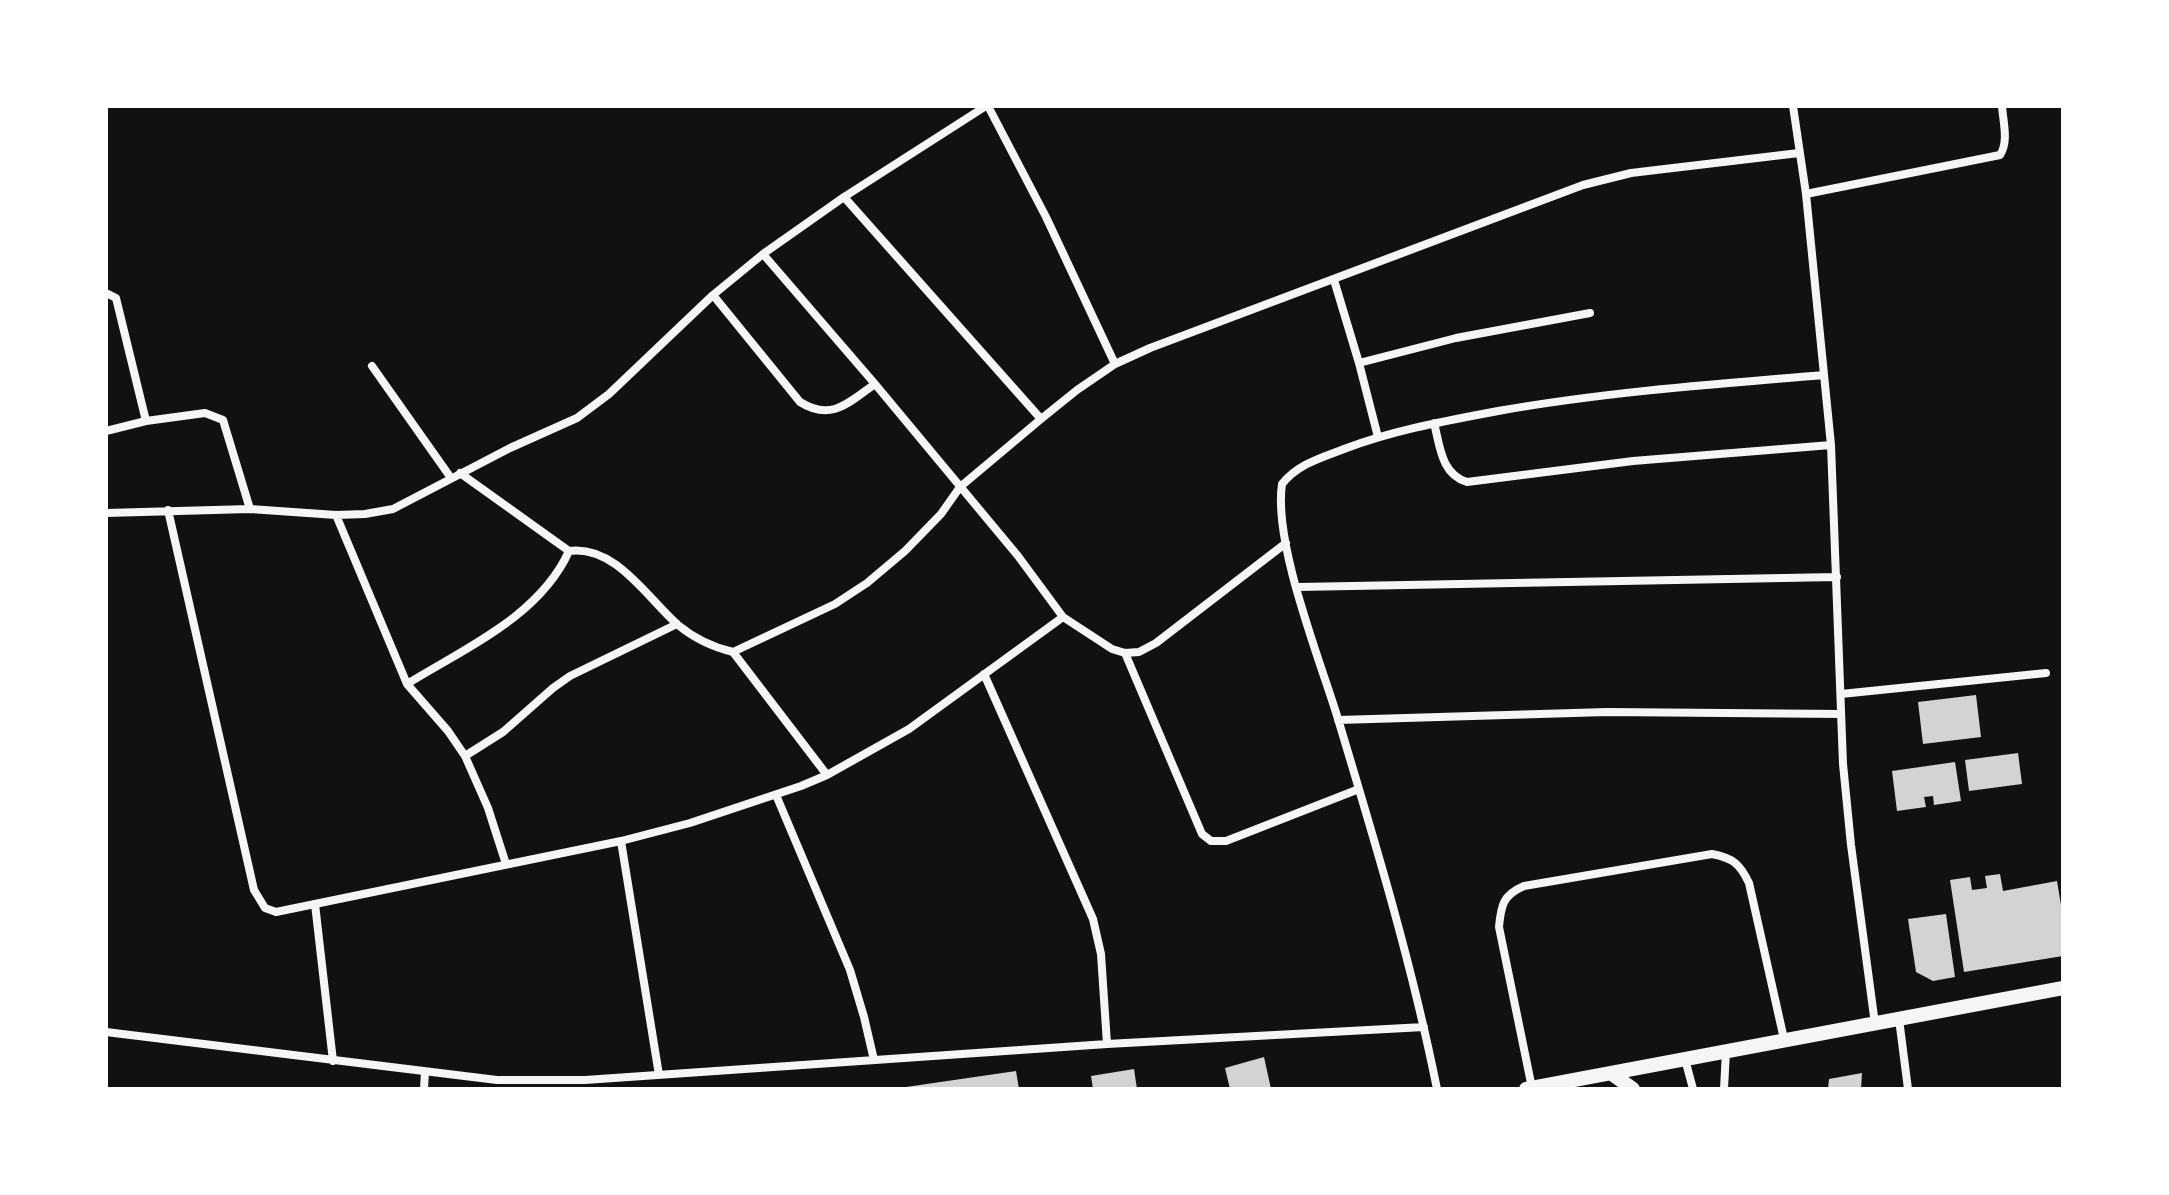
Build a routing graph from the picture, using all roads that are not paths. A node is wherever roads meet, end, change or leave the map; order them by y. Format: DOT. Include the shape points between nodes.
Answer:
graph roads {
  1 [pos="987,106"];
  2 [pos="1793,106"];
  3 [pos="2002,106"];
  4 [pos="1799,153"];
  5 [pos="1806,194"];
  6 [pos="844,197"];
  7 [pos="763,254"];
  8 [pos="1334,280"];
  9 [pos="106,293"];
  10 [pos="713,295"];
  11 [pos="1590,313"];
  12 [pos="1359,363"];
  13 [pos="1115,364"];
  14 [pos="372,366"];
  15 [pos="1824,375"];
  16 [pos="875,384"];
  17 [pos="1041,419"];
  18 [pos="146,421"];
  19 [pos="1434,423"];
  20 [pos="106,431"];
  21 [pos="1378,437"];
  22 [pos="1831,445"];
  23 [pos="460,473"];
  24 [pos="451,478"];
  25 [pos="960,487"];
  26 [pos="250,509"];
  27 [pos="168,510"];
  28 [pos="106,513"];
  29 [pos="336,515"];
  30 [pos="1286,543"];
  31 [pos="569,551"];
  32 [pos="1837,577"];
  33 [pos="1298,587"];
  34 [pos="1063,617"];
  35 [pos="677,624"];
  36 [pos="733,652"];
  37 [pos="1125,653"];
  38 [pos="2046,673"];
  39 [pos="984,674"];
  40 [pos="407,684"];
  41 [pos="1841,694"];
  42 [pos="1841,714"];
  43 [pos="1338,720"];
  44 [pos="465,756"];
  45 [pos="827,775"];
  46 [pos="1359,789"];
  47 [pos="776,795"];
  48 [pos="621,841"];
  49 [pos="506,864"];
  50 [pos="315,904"];
  51 [pos="2063,988"];
  52 [pos="1899,1019"];
  53 [pos="1875,1024"];
  54 [pos="1424,1027"];
  55 [pos="106,1032"];
  56 [pos="1784,1039"];
  57 [pos="1107,1044"];
  58 [pos="1726,1051"];
  59 [pos="1685,1059"];
  60 [pos="874,1060"];
  61 [pos="333,1061"];
  62 [pos="425,1072"];
  63 [pos="1612,1074"];
  64 [pos="659,1075"];
  65 [pos="1529,1088"];
  66 [pos="424,1089"];
  67 [pos="1437,1089"];
  68 [pos="1633,1089"];
  69 [pos="1693,1089"];
  70 [pos="1724,1089"];
  71 [pos="1908,1089"];
  1 -- 6 [label="street"];
  1 -- 13 [label="street"];
  2 -- 4 [label="street"];
  3 -- 5 [label="street" via="2005,133 2000,155"];
  4 -- 5 [label="street"];
  4 -- 8 [label="street" via="1631,173 1583,185"];
  5 -- 15 [label="street"];
  6 -- 7 [label="street"];
  6 -- 17 [label="street"];
  7 -- 10 [label="street"];
  7 -- 16 [label="street"];
  8 -- 12 [label="street"];
  8 -- 13 [label="street"];
  9 -- 18 [label="street" via="116,298"];
  10 -- 16 [label="street" via="811,409 843,407"];
  10 -- 23 [label="street" via="577,418"];
  11 -- 12 [label="street"];
  12 -- 21 [label="street"];
  13 -- 17 [label="street"];
  14 -- 24 [label="street"];
  15 -- 19 [label="street" via="1646,389"];
  15 -- 22 [label="street"];
  16 -- 25 [label="street"];
  17 -- 25 [label="street"];
  18 -- 20 [label="street"];
  18 -- 26 [label="street" via="205,413 223,420"];
  19 -- 21 [label="street"];
  19 -- 22 [label="street" via="1450,474 1467,482 1633,461"];
  21 -- 30 [label="street" via="1290,474 1280,497"];
  22 -- 32 [label="street"];
  23 -- 24 [label="street"];
  23 -- 31 [label="street"];
  24 -- 29 [label="street" via="393,509"];
  25 -- 34 [label="street"];
  25 -- 36 [label="street" via="941,514 867,583 835,604"];
  26 -- 27 [label="street"];
  26 -- 29 [label="street"];
  27 -- 28 [label="street"];
  27 -- 50 [label="street" via="254,890 265,908 276,912"];
  29 -- 40 [label="street"];
  30 -- 33 [label="street"];
  30 -- 37 [label="street" via="1156,643"];
  31 -- 35 [label="street" via="582,549 607,558"];
  31 -- 40 [label="street" via="556,576 528,606"];
  32 -- 33 [label="street"];
  32 -- 41 [label="street"];
  33 -- 43 [label="street"];
  34 -- 37 [label="street"];
  34 -- 39 [label="street"];
  35 -- 36 [label="street" via="712,647"];
  35 -- 44 [label="street" via="570,676"];
  36 -- 45 [label="street"];
  37 -- 46 [label="street" via="1202,834 1211,841 1226,841"];
  38 -- 41 [label="street"];
  39 -- 45 [label="street" via="909,729"];
  39 -- 57 [label="street" via="1093,919 1104,980"];
  40 -- 44 [label="street"];
  41 -- 42 [label="street"];
  42 -- 43 [label="street" via="1607,712"];
  42 -- 53 [label="street" via="1851,845"];
  43 -- 46 [label="street"];
  44 -- 49 [label="street"];
  45 -- 47 [label="street"];
  46 -- 54 [label="street"];
  47 -- 48 [label="street"];
  47 -- 60 [label="street" via="850,970"];
  48 -- 49 [label="street"];
  48 -- 64 [label="street"];
  49 -- 50 [label="street"];
  50 -- 61 [label="street"];
  51 -- 52 [label="main road"];
  52 -- 53 [label="main road"];
  52 -- 71 [label="street"];
  53 -- 56 [label="main road"];
  54 -- 57 [label="street"];
  54 -- 67 [label="street"];
  55 -- 61 [label="street"];
  56 -- 58 [label="main road"];
  56 -- 65 [label="street" via="1749,883 1730,857 1712,854 1524,886 1509,892 1499,927"];
  57 -- 60 [label="street"];
  58 -- 59 [label="main road"];
  58 -- 70 [label="street"];
  59 -- 63 [label="main road"];
  59 -- 69 [label="street"];
  60 -- 64 [label="street"];
  61 -- 62 [label="street"];
  62 -- 64 [label="street" via="497,1080"];
  62 -- 66 [label="street"];
  63 -- 65 [label="main road"];
  63 -- 68 [label="main road"];
}
